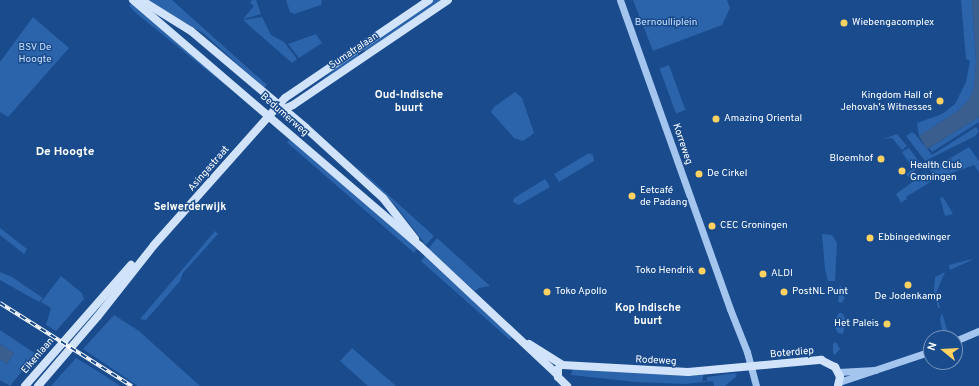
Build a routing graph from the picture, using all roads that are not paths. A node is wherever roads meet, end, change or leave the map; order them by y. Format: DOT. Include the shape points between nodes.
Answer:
graph roads {
  1 [pos="133,0"];
  2 [pos="141,0"];
  3 [pos="429,0"];
  4 [pos="448,0"];
  5 [pos="620,0"];
  6 [pos="281,107"];
  7 [pos="269,115"];
  8 [pos="154,245"];
  9 [pos="420,246"];
  10 [pos="979,331"];
  11 [pos="520,338"];
  12 [pos="963,338"];
  13 [pos="66,340"];
  14 [pos="73,345"];
  15 [pos="923,354"];
  16 [pos="562,365"];
  17 [pos="750,367"];
  18 [pos="879,370"];
  19 [pos="838,372"];
  20 [pos="557,374"];
  21 [pos="839,384"];
  22 [pos="25,386"];
  23 [pos="38,386"];
  24 [pos="567,386"];
  25 [pos="756,386"];
  1 -- 7 [label="main road, Bedumerweg"];
  2 -- 6 [label="main road, Bedumerweg" via="191,31"];
  3 -- 6 [label="main road, Sumatralaan" via="285,98"];
  4 -- 6 [label="main road, Sumatralaan"];
  5 -- 17 [label="street, Korreweg" via="728,306 747,352"];
  6 -- 7 [label="main road, Sumatralaan"];
  6 -- 9 [label="main road, Bedumerweg" via="383,198"];
  7 -- 8 [label="main road, Asingastraat"];
  7 -- 9 [label="main road, Bedumerweg"];
  8 -- 13 [label="main road, Asingastraat" via="129,267"];
  8 -- 14 [label="main road, Asingastraat"];
  9 -- 11 [label="main road, Bedumerweg"];
  10 -- 12 [label="street"];
  11 -- 16 [label="main road, Bedumerweg"];
  11 -- 20 [label="main road, Bedumerweg"];
  13 -- 22 [label="main road, Eikenlaan"];
  14 -- 23 [label="main road, Eikenlaan"];
  15 -- 18 [label="street"];
  16 -- 17 [label="main road, Rodeweg" via="679,372"];
  16 -- 20 [label="main road"];
  17 -- 19 [label="main road, Boterdiep" via="821,360 832,364"];
  17 -- 25 [label="street, Korreweg"];
  18 -- 19 [label="street"];
  18 -- 21 [label="street"];
  19 -- 21 [label="main road"];
  20 -- 24 [label="main road, Bedumerweg"];
}
